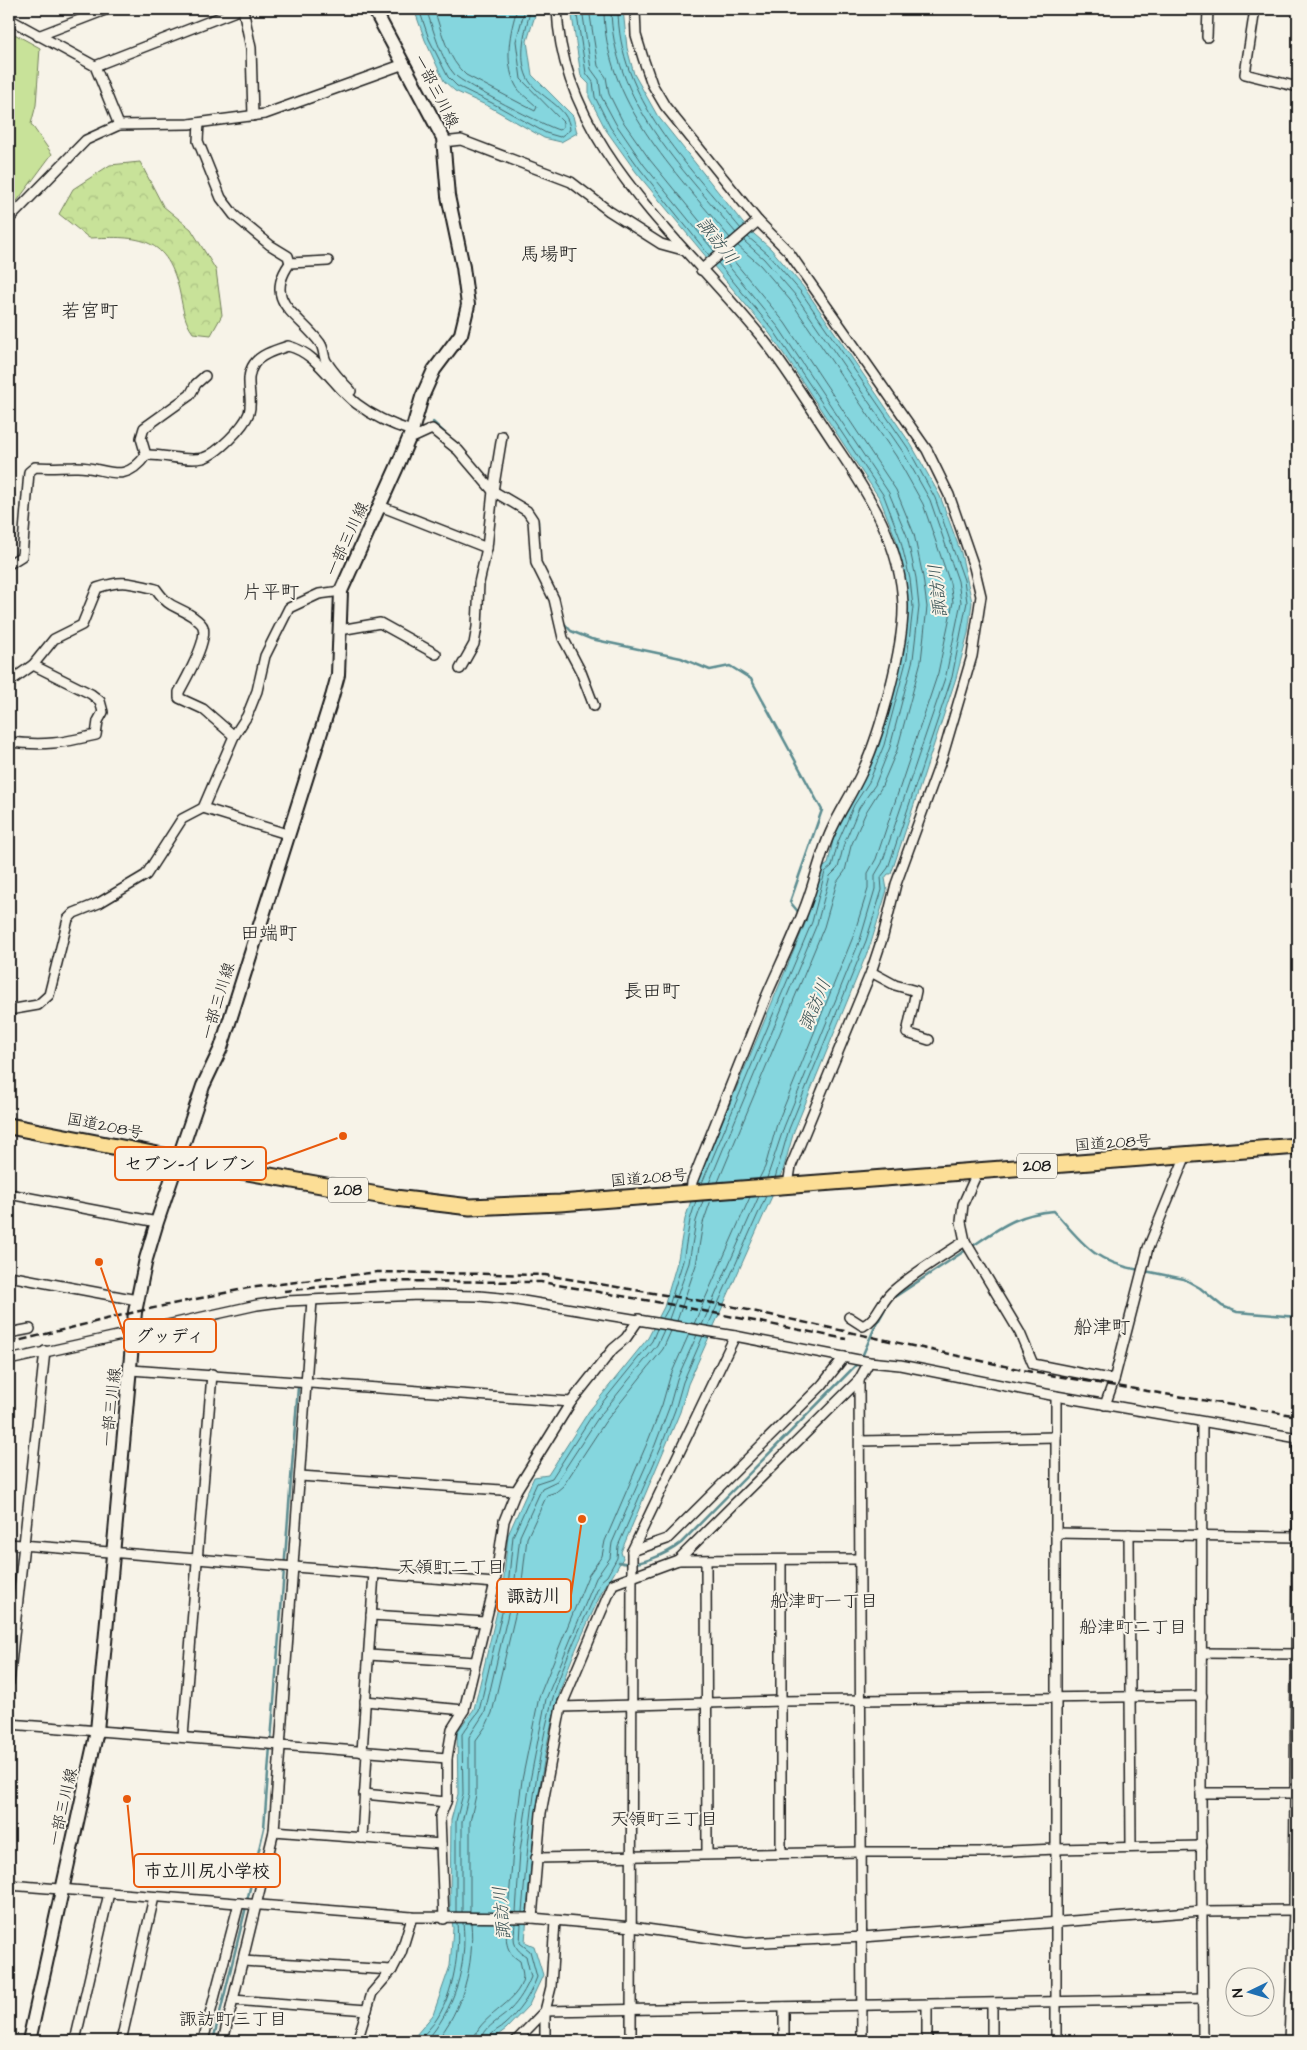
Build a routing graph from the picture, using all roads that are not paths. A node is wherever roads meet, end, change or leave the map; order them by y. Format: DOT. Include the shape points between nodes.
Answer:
graph roads {
  1 [pos="108,9"];
  2 [pos="242,9"];
  3 [pos="374,9"];
  4 [pos="557,9"];
  5 [pos="635,9"];
  6 [pos="1208,9"];
  7 [pos="1255,9"];
  8 [pos="9,19"];
  9 [pos="38,36"];
  10 [pos="1207,37"];
  11 [pos="404,64"];
  12 [pos="95,66"];
  13 [pos="1298,87"];
  14 [pos="253,116"];
  15 [pos="199,123"];
  16 [pos="119,125"];
  17 [pos="443,142"];
  18 [pos="9,219"];
  19 [pos="758,221"];
  20 [pos="683,250"];
  21 [pos="328,261"];
  22 [pos="290,263"];
  23 [pos="701,270"];
  24 [pos="205,376"];
  25 [pos="364,409"];
  26 [pos="410,436"];
  27 [pos="502,436"];
  28 [pos="146,455"];
  29 [pos="492,492"];
  30 [pos="380,506"];
  31 [pos="487,548"];
  32 [pos="9,564"];
  33 [pos="341,591"];
  34 [pos="340,630"];
  35 [pos="436,654"];
  36 [pos="33,665"];
  37 [pos="460,669"];
  38 [pos="9,682"];
  39 [pos="594,706"];
  40 [pos="234,736"];
  41 [pos="9,742"];
  42 [pos="203,808"];
  43 [pos="287,834"];
  44 [pos="871,972"];
  45 [pos="9,1010"];
  46 [pos="929,1040"];
  47 [pos="9,1126"];
  48 [pos="1298,1146"];
  49 [pos="1186,1155"];
  50 [pos="178,1158"];
  51 [pos="978,1171"];
  52 [pos="782,1185"];
  53 [pos="694,1192"];
  54 [pos="9,1194"];
  55 [pos="157,1222"];
  56 [pos="965,1241"];
  57 [pos="9,1276"];
  58 [pos="137,1300"];
  59 [pos="312,1300"];
  60 [pos="850,1317"];
  61 [pos="639,1319"];
  62 [pos="30,1329"];
  63 [pos="134,1331"];
  64 [pos="9,1333"];
  65 [pos="735,1336"];
  66 [pos="45,1351"];
  67 [pos="844,1357"];
  68 [pos="9,1360"];
  69 [pos="870,1362"];
  70 [pos="131,1370"];
  71 [pos="212,1374"];
  72 [pos="859,1380"];
  73 [pos="1114,1380"];
  74 [pos="308,1381"];
  75 [pos="1056,1396"];
  76 [pos="571,1402"];
  77 [pos="1105,1405"];
  78 [pos="1202,1422"];
  79 [pos="1056,1437"];
  80 [pos="1298,1438"];
  81 [pos="860,1441"];
  82 [pos="300,1476"];
  83 [pos="516,1491"];
  84 [pos="1056,1533"];
  85 [pos="1129,1534"];
  86 [pos="1202,1536"];
  87 [pos="1297,1537"];
  88 [pos="9,1544"];
  89 [pos="24,1546"];
  90 [pos="113,1551"];
  91 [pos="632,1551"];
  92 [pos="197,1559"];
  93 [pos="860,1559"];
  94 [pos="678,1560"];
  95 [pos="781,1560"];
  96 [pos="706,1561"];
  97 [pos="292,1567"];
  98 [pos="374,1573"];
  99 [pos="632,1578"];
  100 [pos="495,1582"];
  101 [pos="371,1615"];
  102 [pos="485,1622"];
  103 [pos="1202,1653"];
  104 [pos="1297,1654"];
  105 [pos="369,1655"];
  106 [pos="475,1662"];
  107 [pos="9,1682"];
  108 [pos="1130,1696"];
  109 [pos="1202,1696"];
  110 [pos="1056,1697"];
  111 [pos="859,1700"];
  112 [pos="366,1701"];
  113 [pos="781,1701"];
  114 [pos="705,1703"];
  115 [pos="632,1705"];
  116 [pos="561,1707"];
  117 [pos="464,1710"];
  118 [pos="9,1724"];
  119 [pos="98,1731"];
  120 [pos="184,1737"];
  121 [pos="280,1747"];
  122 [pos="364,1753"];
  123 [pos="447,1758"];
  124 [pos="1201,1793"];
  125 [pos="1296,1793"];
  126 [pos="364,1794"];
  127 [pos="446,1802"];
  128 [pos="274,1831"];
  129 [pos="362,1838"];
  130 [pos="441,1844"];
  131 [pos="1202,1846"];
  132 [pos="1131,1847"];
  133 [pos="1056,1849"];
  134 [pos="860,1852"];
  135 [pos="706,1854"];
  136 [pos="781,1854"];
  137 [pos="631,1855"];
  138 [pos="536,1858"];
  139 [pos="9,1884"];
  140 [pos="61,1889"];
  141 [pos="108,1893"];
  142 [pos="154,1897"];
  143 [pos="239,1903"];
  144 [pos="256,1905"];
  145 [pos="1296,1910"];
  146 [pos="1202,1911"];
  147 [pos="412,1917"];
  148 [pos="530,1918"];
  149 [pos="447,1919"];
  150 [pos="554,1921"];
  151 [pos="1055,1922"];
  152 [pos="632,1927"];
  153 [pos="863,1937"];
  154 [pos="243,1961"];
  155 [pos="392,1970"];
  156 [pos="1203,1999"];
  157 [pos="233,2000"];
  158 [pos="1056,2003"];
  159 [pos="992,2004"];
  160 [pos="862,2005"];
  161 [pos="927,2006"];
  162 [pos="784,2007"];
  163 [pos="367,2010"];
  164 [pos="545,2011"];
  165 [pos="631,2011"];
  166 [pos="29,2041"];
  167 [pos="76,2041"];
  168 [pos="121,2041"];
  169 [pos="203,2041"];
  170 [pos="223,2041"];
  171 [pos="354,2041"];
  172 [pos="516,2041"];
  173 [pos="545,2041"];
  174 [pos="631,2041"];
  175 [pos="784,2041"];
  176 [pos="862,2041"];
  177 [pos="927,2041"];
  178 [pos="992,2041"];
  179 [pos="1056,2041"];
  180 [pos="1203,2041"];
  181 [pos="1289,2041"];
  1 -- 9 [label="street"];
  2 -- 12 [label="street"];
  2 -- 14 [label="street" via="251,48"];
  3 -- 11 [label="main road, 一部三川線"];
  4 -- 20 [label="street" via="560,44 572,86 596,134 620,172"];
  5 -- 19 [label="street" via="636,35 652,84 665,106"];
  6 -- 10 [label="street"];
  7 -- 13 [label="street" via="1245,74"];
  8 -- 9 [label="street"];
  9 -- 12 [label="street"];
  11 -- 14 [label="street"];
  11 -- 17 [label="main road, 一部三川線"];
  12 -- 16 [label="street"];
  14 -- 15 [label="street"];
  15 -- 16 [label="street"];
  15 -- 22 [label="street" via="198,141 221,198 234,215 288,256"];
  16 -- 18 [label="street" via="86,140"];
  17 -- 20 [label="street" via="469,142 513,162 571,182 609,212 661,244"];
  17 -- 26 [label="main road, 一部三川線" via="448,196 468,305 461,334 434,370"];
  19 -- 23 [label="street"];
  19 -- 44 [label="street" via="804,272 927,450 949,495 981,596 972,656 942,758 896,884"];
  20 -- 23 [label="street"];
  21 -- 22 [label="street"];
  22 -- 25 [label="street" via="278,285 287,309 322,345 330,366 361,401"];
  23 -- 53 [label="street" via="765,341 868,493 883,521 892,548 903,606 893,674 871,750 830,832 804,910 692,1182"];
  24 -- 28 [label="street" via="190,395 144,428 141,438"];
  25 -- 26 [label="street"];
  25 -- 28 [label="street" via="341,390 309,355 288,346 255,362 248,380 249,412 220,448 205,457 193,459"];
  26 -- 29 [label="street" via="432,429 458,450"];
  26 -- 30 [label="main road, 一部三川線"];
  27 -- 29 [label="street"];
  28 -- 32 [label="street" via="139,465 126,473 112,474 75,466 63,469 35,467 29,472 22,556"];
  29 -- 31 [label="street"];
  29 -- 39 [label="street" via="527,512 533,520 536,563 548,583 563,638"];
  30 -- 31 [label="street"];
  30 -- 33 [label="main road, 一部三川線"];
  31 -- 37 [label="street" via="474,644"];
  33 -- 34 [label="main road, 一部三川線"];
  33 -- 40 [label="street" via="319,594 289,608 265,656 247,716"];
  34 -- 35 [label="street" via="380,623"];
  34 -- 43 [label="main road, 一部三川線" via="338,675"];
  36 -- 38 [label="street"];
  36 -- 40 [label="street" via="54,639 82,625 97,588 116,581 156,589 166,604 192,616 204,630 179,698 203,709"];
  36 -- 41 [label="street" via="91,694 100,702 103,712 96,735 39,746"];
  40 -- 42 [label="street"];
  42 -- 43 [label="street"];
  42 -- 45 [label="street" via="182,819 146,875 68,919 49,995 38,1005"];
  43 -- 50 [label="main road, 一部三川線" via="221,1048 203,1086"];
  44 -- 46 [label="street" via="895,985 916,991 907,1033"];
  44 -- 52 [label="street"];
  47 -- 50 [label="highway, 国道208号 / 208"];
  48 -- 49 [label="highway, 国道208号 / 208"];
  49 -- 51 [label="highway, 国道208号 / 208"];
  49 -- 73 [label="street" via="1148,1248"];
  50 -- 53 [label="highway, 国道208号 / 208" via="395,1198 470,1206 560,1203"];
  50 -- 55 [label="main road, 一部三川線"];
  51 -- 52 [label="highway, 国道208号 / 208"];
  51 -- 56 [label="street" via="963,1204 961,1222"];
  52 -- 53 [label="highway, 国道208号 / 208"];
  54 -- 55 [label="street"];
  55 -- 58 [label="main road, 一部三川線"];
  56 -- 60 [label="street" via="893,1291 880,1305 874,1320 863,1326"];
  56 -- 73 [label="street" via="1020,1333 1033,1364"];
  57 -- 58 [label="street"];
  58 -- 63 [label="main road, 一部三川線"];
  59 -- 61 [label="street" via="480,1296 546,1303"];
  59 -- 63 [label="street" via="257,1305"];
  59 -- 74 [label="street"];
  61 -- 65 [label="street"];
  61 -- 76 [label="street"];
  62 -- 64 [label="street"];
  63 -- 66 [label="street"];
  63 -- 70 [label="main road, 一部三川線"];
  65 -- 67 [label="street"];
  65 -- 91 [label="street"];
  66 -- 68 [label="street"];
  66 -- 89 [label="street"];
  67 -- 69 [label="street"];
  67 -- 91 [label="street" via="822,1385 667,1539"];
  69 -- 72 [label="street"];
  69 -- 75 [label="street" via="957,1375"];
  70 -- 71 [label="street"];
  70 -- 90 [label="main road, 一部三川線"];
  71 -- 74 [label="street"];
  71 -- 92 [label="street"];
  72 -- 81 [label="street"];
  72 -- 94 [label="street"];
  73 -- 77 [label="street"];
  74 -- 76 [label="street"];
  74 -- 82 [label="street"];
  75 -- 77 [label="street"];
  75 -- 79 [label="street"];
  76 -- 83 [label="street"];
  77 -- 78 [label="street"];
  78 -- 80 [label="street"];
  78 -- 86 [label="street"];
  79 -- 81 [label="street"];
  79 -- 84 [label="street"];
  80 -- 87 [label="street"];
  81 -- 93 [label="street"];
  82 -- 83 [label="street"];
  82 -- 97 [label="street"];
  83 -- 100 [label="street" via="504,1521"];
  84 -- 85 [label="street"];
  84 -- 110 [label="street"];
  85 -- 86 [label="street"];
  85 -- 108 [label="street"];
  86 -- 87 [label="street"];
  86 -- 103 [label="street"];
  87 -- 104 [label="street"];
  88 -- 89 [label="street"];
  89 -- 90 [label="street"];
  89 -- 107 [label="street"];
  90 -- 92 [label="street"];
  90 -- 119 [label="main road, 一部三川線"];
  91 -- 99 [label="street"];
  92 -- 97 [label="street"];
  92 -- 120 [label="street"];
  93 -- 95 [label="street"];
  93 -- 111 [label="street"];
  94 -- 96 [label="street"];
  94 -- 99 [label="street"];
  95 -- 96 [label="street"];
  95 -- 113 [label="street"];
  96 -- 114 [label="street"];
  97 -- 98 [label="street"];
  97 -- 121 [label="street"];
  98 -- 100 [label="street"];
  98 -- 101 [label="street"];
  99 -- 115 [label="street"];
  99 -- 116 [label="street" via="613,1584"];
  100 -- 102 [label="street"];
  101 -- 102 [label="street"];
  101 -- 105 [label="street"];
  102 -- 106 [label="street"];
  103 -- 104 [label="street"];
  103 -- 109 [label="street"];
  104 -- 125 [label="street"];
  105 -- 106 [label="street"];
  105 -- 112 [label="street"];
  106 -- 117 [label="street"];
  108 -- 109 [label="street"];
  108 -- 110 [label="street"];
  108 -- 132 [label="street"];
  109 -- 124 [label="street"];
  110 -- 111 [label="street"];
  110 -- 133 [label="street"];
  111 -- 113 [label="street"];
  111 -- 134 [label="street"];
  112 -- 117 [label="street"];
  112 -- 122 [label="street"];
  113 -- 114 [label="street"];
  113 -- 136 [label="street"];
  114 -- 115 [label="street"];
  114 -- 135 [label="street"];
  115 -- 116 [label="street"];
  115 -- 137 [label="street"];
  116 -- 138 [label="street"];
  117 -- 123 [label="street" via="452,1730"];
  118 -- 119 [label="street"];
  119 -- 120 [label="street"];
  119 -- 140 [label="main road, 一部三川線"];
  120 -- 121 [label="street"];
  121 -- 122 [label="street"];
  121 -- 128 [label="street"];
  122 -- 123 [label="street"];
  122 -- 126 [label="street"];
  123 -- 127 [label="street"];
  124 -- 125 [label="street"];
  124 -- 131 [label="street"];
  125 -- 145 [label="street"];
  126 -- 127 [label="street"];
  126 -- 129 [label="street"];
  127 -- 130 [label="street" via="440,1817"];
  128 -- 129 [label="street"];
  128 -- 144 [label="street"];
  129 -- 130 [label="street"];
  130 -- 149 [label="street"];
  131 -- 132 [label="street"];
  131 -- 146 [label="street"];
  132 -- 133 [label="street"];
  133 -- 134 [label="street"];
  133 -- 151 [label="street"];
  134 -- 136 [label="street"];
  134 -- 153 [label="street"];
  135 -- 136 [label="street"];
  135 -- 137 [label="street"];
  137 -- 138 [label="street"];
  137 -- 152 [label="street"];
  138 -- 148 [label="street"];
  139 -- 140 [label="street"];
  140 -- 141 [label="street"];
  140 -- 166 [label="main road, 一部三川線"];
  141 -- 142 [label="street"];
  141 -- 167 [label="street"];
  142 -- 143 [label="street"];
  142 -- 168 [label="street"];
  143 -- 144 [label="street"];
  143 -- 169 [label="street"];
  144 -- 147 [label="street"];
  144 -- 154 [label="street"];
  145 -- 146 [label="street"];
  145 -- 181 [label="street"];
  146 -- 151 [label="street"];
  146 -- 156 [label="street"];
  147 -- 149 [label="street"];
  147 -- 155 [label="street" via="401,1954"];
  148 -- 149 [label="street"];
  148 -- 150 [label="street"];
  150 -- 152 [label="street"];
  150 -- 164 [label="street" via="551,1987"];
  151 -- 153 [label="street"];
  151 -- 158 [label="street"];
  152 -- 153 [label="street" via="746,1943"];
  152 -- 165 [label="street"];
  153 -- 160 [label="street"];
  154 -- 155 [label="street"];
  154 -- 157 [label="street"];
  155 -- 163 [label="street" via="372,1993"];
  156 -- 158 [label="street"];
  156 -- 180 [label="street"];
  157 -- 163 [label="street"];
  157 -- 170 [label="street"];
  158 -- 159 [label="street"];
  158 -- 179 [label="street"];
  159 -- 161 [label="street"];
  159 -- 178 [label="street"];
  160 -- 161 [label="street"];
  160 -- 162 [label="street"];
  160 -- 176 [label="street"];
  161 -- 177 [label="street"];
  162 -- 165 [label="street"];
  162 -- 175 [label="street"];
  163 -- 171 [label="street"];
  164 -- 165 [label="street"];
  164 -- 172 [label="street"];
  164 -- 173 [label="street"];
  165 -- 174 [label="street"];
}
